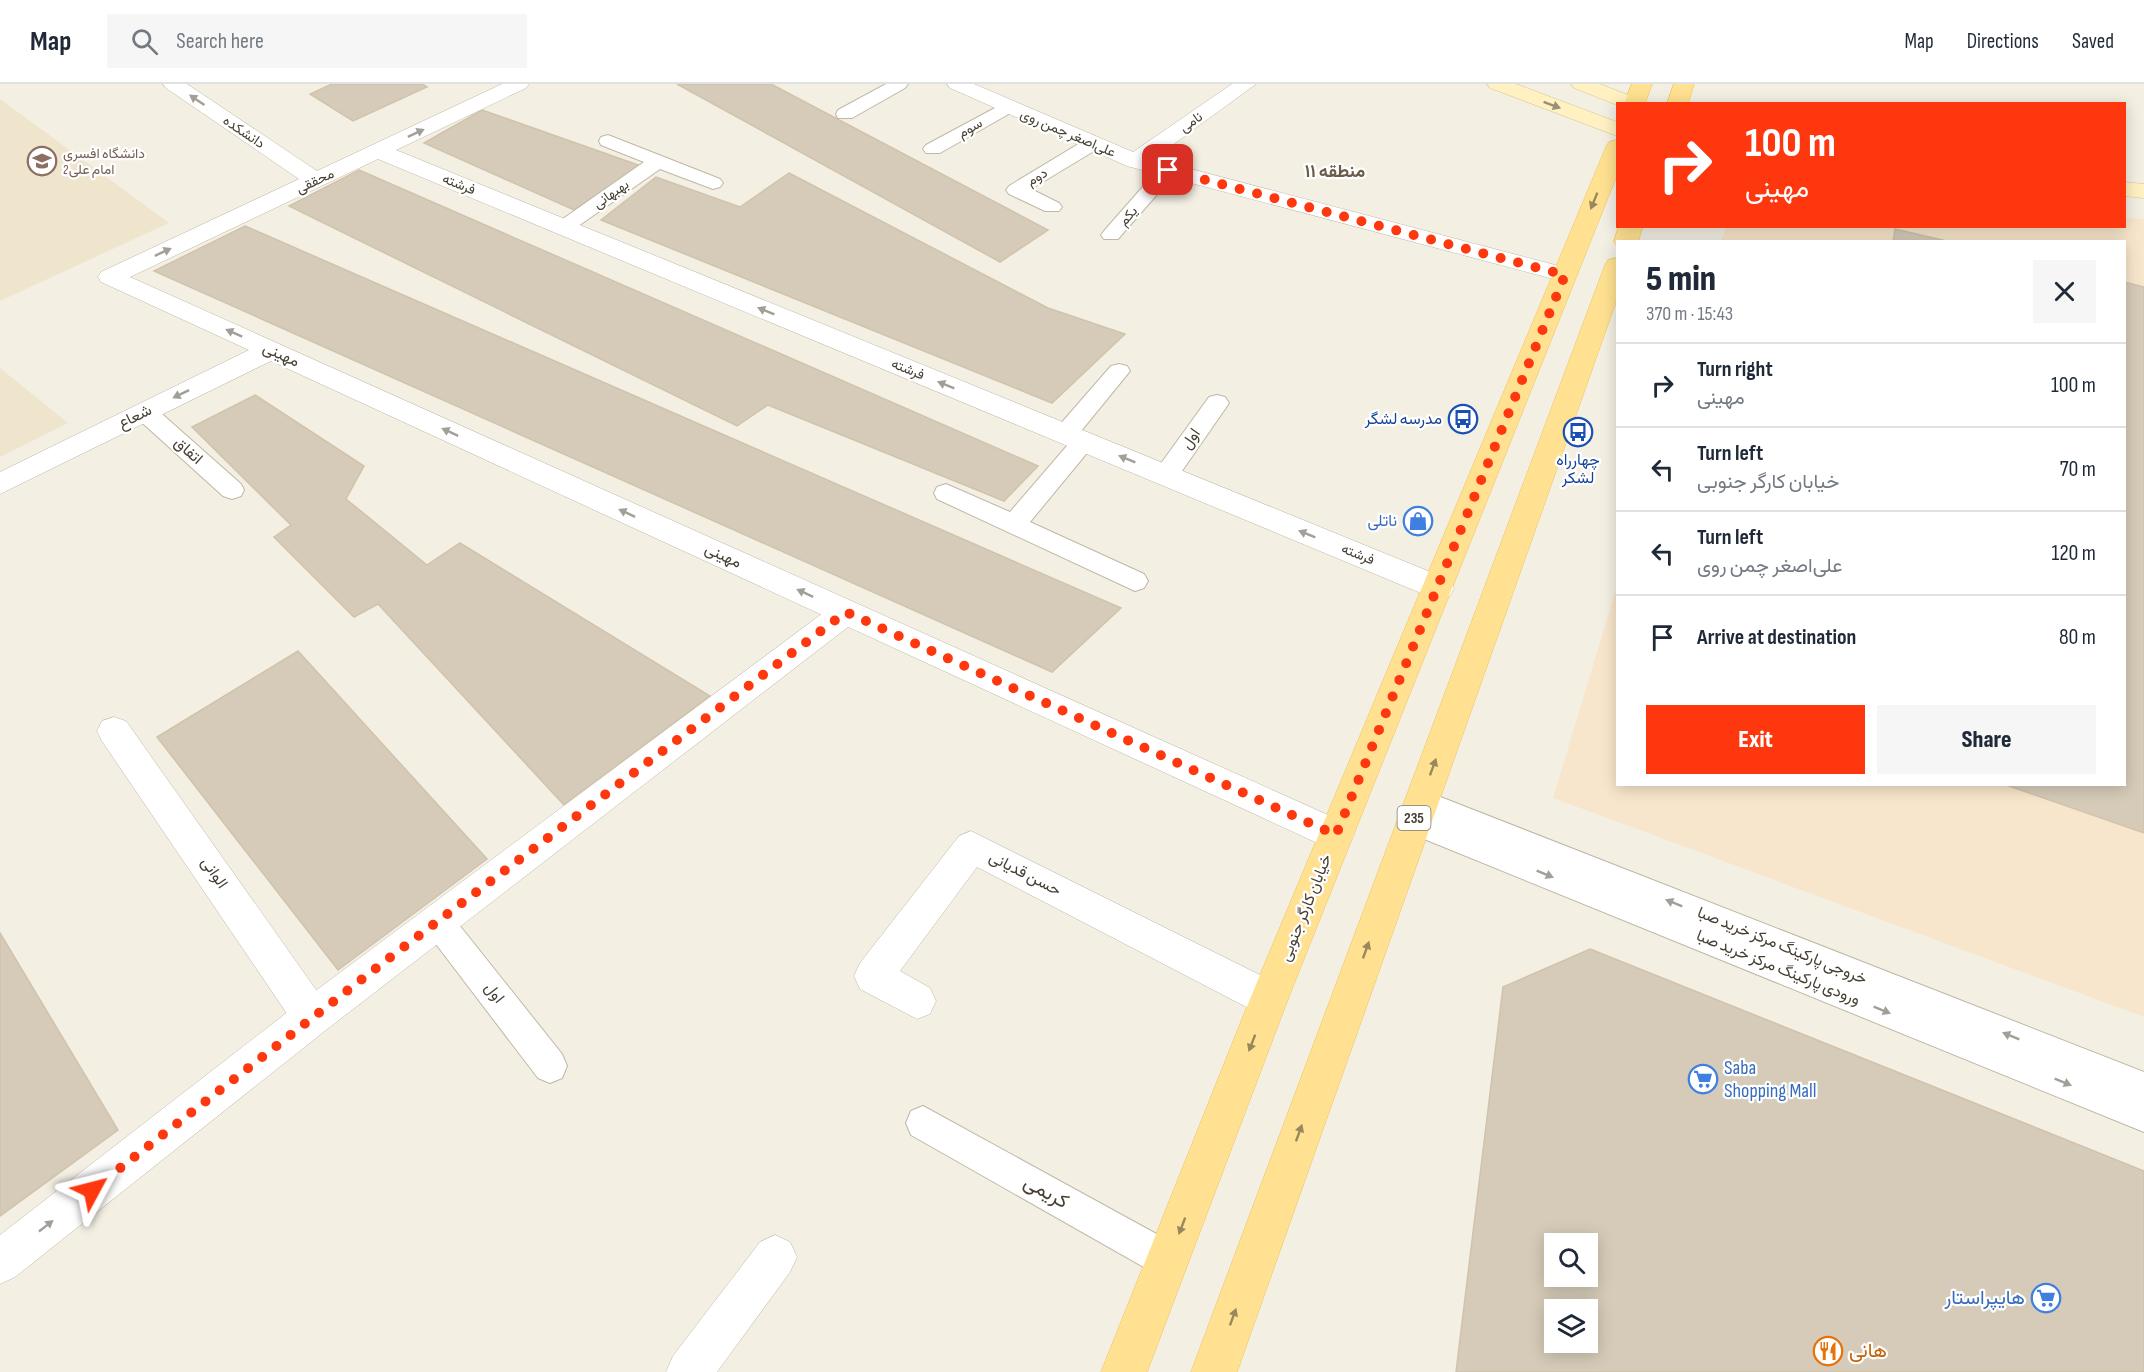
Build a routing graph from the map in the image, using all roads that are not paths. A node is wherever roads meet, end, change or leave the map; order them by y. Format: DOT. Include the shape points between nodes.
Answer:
graph roads {
  1 [pos="173,84"];
  2 [pos="519,84"];
  3 [pos="899,84"];
  4 [pos="957,84"];
  5 [pos="1246,84"];
  6 [pos="1497,84"];
  7 [pos="1581,84"];
  8 [pos="1642,84"];
  9 [pos="1684,84"];
  10 [pos="1629,102"];
  11 [pos="1635,102"];
  12 [pos="1678,102"];
  13 [pos="1008,107"];
  14 [pos="845,114"];
  15 [pos="1616,129"];
  16 [pos="608,141"];
  17 [pos="1092,144"];
  18 [pos="933,149"];
  19 [pos="1616,149"];
  20 [pos="378,151"];
  21 [pos="1135,160"];
  22 [pos="658,161"];
  23 [pos="1168,170"];
  24 [pos="315,180"];
  25 [pos="713,183"];
  26 [pos="2126,189"];
  27 [pos="2144,191"];
  28 [pos="2126,206"];
  29 [pos="1052,207"];
  30 [pos="2144,207"];
  31 [pos="564,228"];
  32 [pos="1112,235"];
  33 [pos="1616,268"];
  34 [pos="1565,275"];
  35 [pos="110,277"];
  36 [pos="271,350"];
  37 [pos="1119,371"];
  38 [pos="1216,403"];
  39 [pos="145,412"];
  40 [pos="1075,438"];
  41 [pos="1166,475"];
  42 [pos="0,484"];
  43 [pos="232,489"];
  44 [pos="946,493"];
  45 [pos="1015,523"];
  46 [pos="1135,580"];
  47 [pos="1438,588"];
  48 [pos="846,612"];
  49 [pos="114,731"];
  50 [pos="1417,812"];
  51 [pos="1336,835"];
  52 [pos="437,921"];
  53 [pos="1269,999"];
  54 [pos="917,1001"];
  55 [pos="312,1017"];
  56 [pos="550,1066"];
  57 [pos="2144,1089"];
  58 [pos="2144,1115"];
  59 [pos="923,1123"];
  60 [pos="775,1257"];
  61 [pos="1169,1261"];
  62 [pos="0,1262"];
  63 [pos="689,1372"];
  64 [pos="1124,1372"];
  65 [pos="1214,1372"];
  24 -- 1 [label="street, دانشکده, one-way"];
  20 -- 2 [label="street, محققی, one-way"];
  3 -- 14 [label="lane"];
  4 -- 13 [label="street, علی‌اصغر چمن روی"];
  5 -- 21 [label="street, نامی"];
  6 -- 15 [label="main road, one-way"];
  7 -- 10 [label="main road"];
  8 -- 11 [label="main road"];
  9 -- 12 [label="main road"];
  13 -- 17 [label="street, علی‌اصغر چمن روی"];
  13 -- 18 [label="lane, سوم"];
  16 -- 22 [label="lane"];
  17 -- 21 [label="street, علی‌اصغر چمن روی"];
  17 -- 29 [label="lane, دوم" via="1016,190"];
  19 -- 34 [label="main road, خیابان کارگر جنوبی, one-way"];
  20 -- 24 [label="street, محققی"];
  20 -- 31 [label="street, فرشته"];
  21 -- 23 [label="street, علی‌اصغر چمن روی"];
  22 -- 25 [label="lane"];
  22 -- 31 [label="lane, بهبهانی"];
  23 -- 32 [label="lane, یکم"];
  23 -- 34 [label="street, علی‌اصغر چمن روی"];
  35 -- 24 [label="street, محققی, one-way"];
  26 -- 27 [label="main road"];
  28 -- 30 [label="main road"];
  40 -- 31 [label="street, فرشته, one-way"];
  50 -- 33 [label="main road, 235, one-way"];
  34 -- 47 [label="main road, خیابان کارگر جنوبی"];
  36 -- 35 [label="street, مهینی, one-way"];
  36 -- 39 [label="street, شعاع, one-way"];
  48 -- 36 [label="street, مهینی, one-way"];
  37 -- 40 [label="lane"];
  38 -- 41 [label="lane, اول"];
  39 -- 42 [label="street, شعاع"];
  39 -- 43 [label="lane, اتفاق"];
  41 -- 40 [label="street, فرشته, one-way"];
  40 -- 45 [label="lane"];
  47 -- 41 [label="street, فرشته, one-way"];
  44 -- 45 [label="lane"];
  45 -- 46 [label="lane"];
  47 -- 51 [label="main road, خیابان کارگر جنوبی"];
  48 -- 51 [label="street, مهینی"];
  48 -- 52 [label="street"];
  49 -- 55 [label="street, الوانی"];
  57 -- 50 [label="lane, خروجی پارکینگ مرکز خرید صبا, one-way"];
  50 -- 58 [label="lane, ورودی پارکینگ مرکز خرید صبا, one-way"];
  65 -- 50 [label="main road, 235, one-way"];
  51 -- 53 [label="main road, خیابان کارگر جنوبی"];
  52 -- 55 [label="street"];
  52 -- 56 [label="lane, اول"];
  53 -- 54 [label="street, حسن قدیانی" via="971,847 873,976"];
  53 -- 61 [label="main road, خیابان کارگر جنوبی, one-way"];
  62 -- 55 [label="street, one-way"];
  59 -- 61 [label="lane, کریمی"];
  60 -- 63 [label="street"];
  61 -- 64 [label="main road, خیابان کارگر جنوبی"];
}
